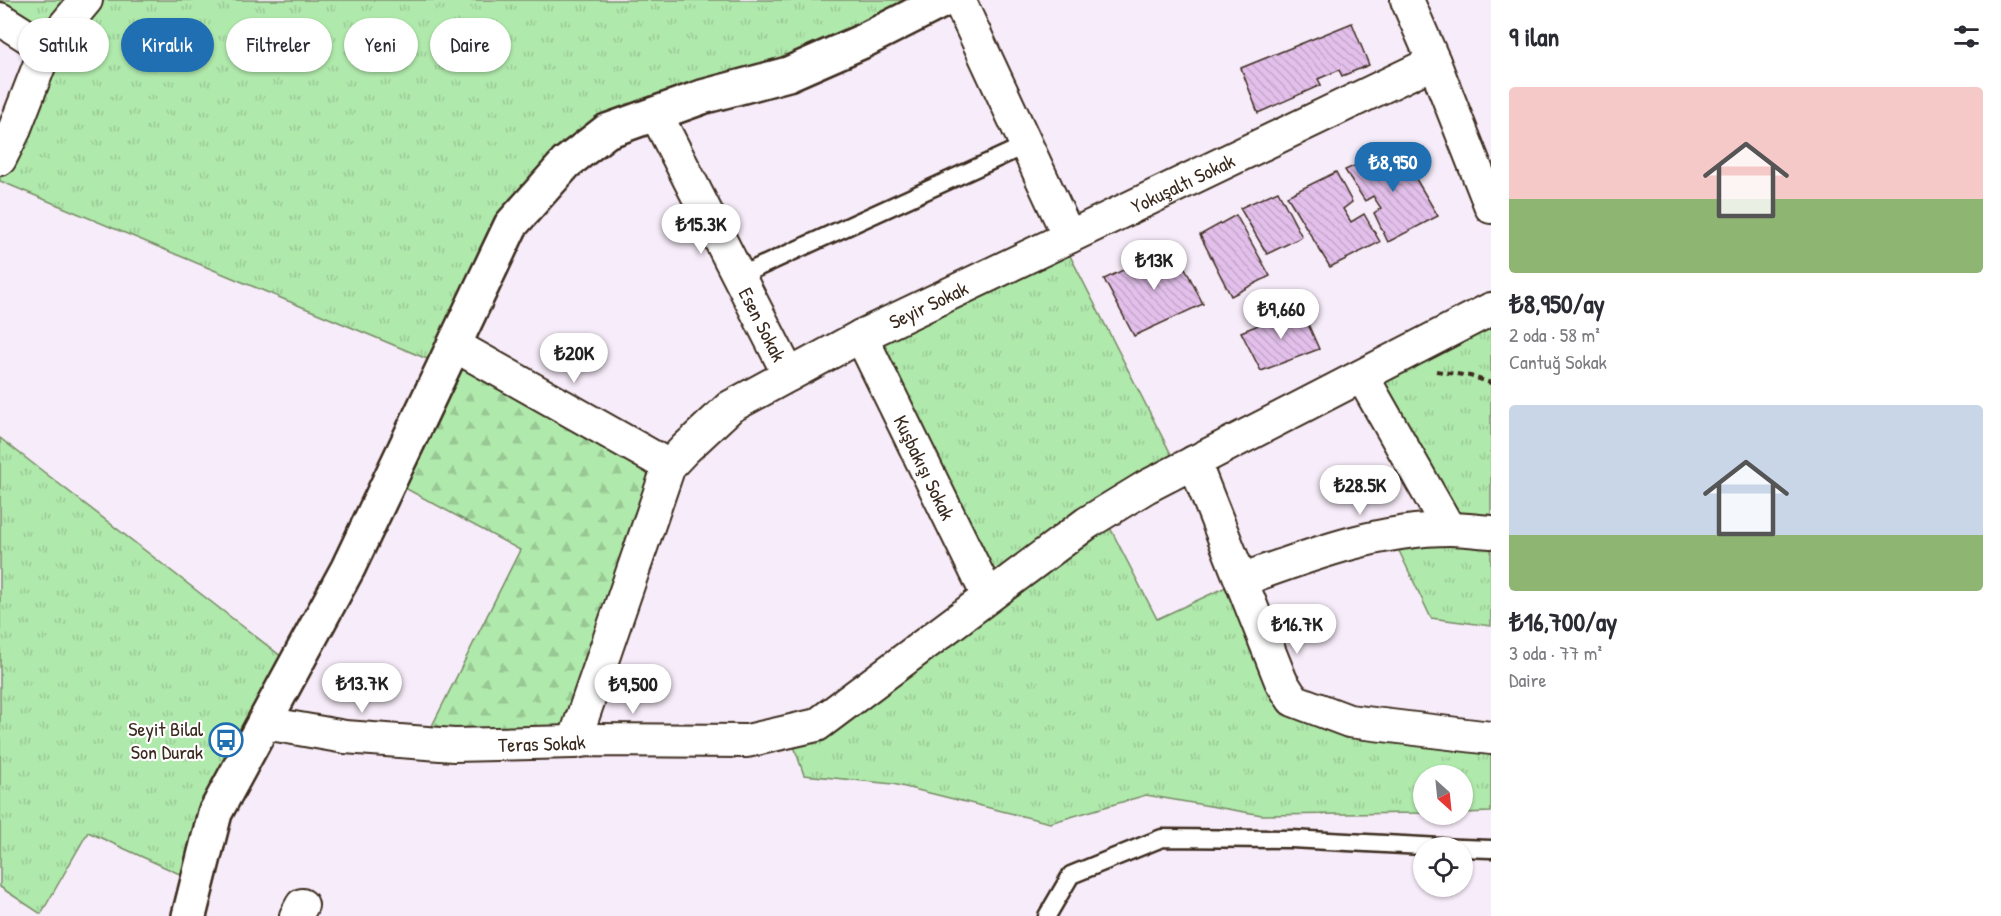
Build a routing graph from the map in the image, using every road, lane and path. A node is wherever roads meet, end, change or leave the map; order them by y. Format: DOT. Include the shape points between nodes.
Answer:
graph roads {
  1 [pos="86,0"];
  2 [pos="1407,0"];
  3 [pos="961,1"];
  4 [pos="71,18"];
  5 [pos="0,19"];
  6 [pos="18,30"];
  7 [pos="1434,62"];
  8 [pos="37,72"];
  9 [pos="656,114"];
  10 [pos="1026,145"];
  11 [pos="0,159"];
  12 [pos="1491,207"];
  13 [pos="1069,237"];
  14 [pos="739,276"];
  15 [pos="1491,309"];
  16 [pos="861,336"];
  17 [pos="454,345"];
  18 [pos="789,375"];
  19 [pos="1362,376"];
  20 [pos="1194,462"];
  21 [pos="669,466"];
  22 [pos="1449,529"];
  23 [pos="1491,532"];
  24 [pos="1240,580"];
  25 [pos="988,596"];
  26 [pos="265,723"];
  27 [pos="1491,738"];
  28 [pos="574,742"];
  29 [pos="1413,845"];
  30 [pos="1473,848"];
  31 [pos="1491,849"];
  32 [pos="189,916"];
  33 [pos="1047,916"];
  1 -- 4 [label="street"];
  2 -- 7 [label="street"];
  3 -- 9 [label="main road" via="788,74"];
  3 -- 10 [label="street"];
  5 -- 6 [label="street"];
  7 -- 12 [label="street"];
  7 -- 13 [label="street, Yokuşaltı Sokak"];
  8 -- 11 [label="street"];
  9 -- 14 [label="street, Esen Sokak"];
  9 -- 17 [label="main road" via="607,131 566,163 511,225"];
  10 -- 13 [label="street"];
  10 -- 14 [label="lane"];
  13 -- 16 [label="street, Seyir Sokak"];
  14 -- 18 [label="street, Esen Sokak"];
  15 -- 19 [label="street"];
  16 -- 18 [label="street, Seyir Sokak"];
  16 -- 25 [label="street, Kuşbakışı Sokak"];
  17 -- 21 [label="street"];
  17 -- 26 [label="main road" via="348,568"];
  18 -- 21 [label="street, Seyir Sokak" via="730,407"];
  19 -- 20 [label="street"];
  19 -- 22 [label="street"];
  20 -- 24 [label="street"];
  20 -- 25 [label="street" via="1087,523"];
  21 -- 28 [label="street"];
  22 -- 23 [label="street"];
  22 -- 24 [label="street" via="1391,534 1324,550"];
  24 -- 27 [label="street" via="1281,681 1293,699 1349,721"];
  25 -- 28 [label="street, Teras Sokak" via="817,725 747,741"];
  26 -- 28 [label="street, Teras Sokak" via="345,737 454,745"];
  26 -- 32 [label="main road" via="215,813"];
  29 -- 33 [label="lane" via="1162,838 1071,875"];
  30 -- 31 [label="lane"];
}
